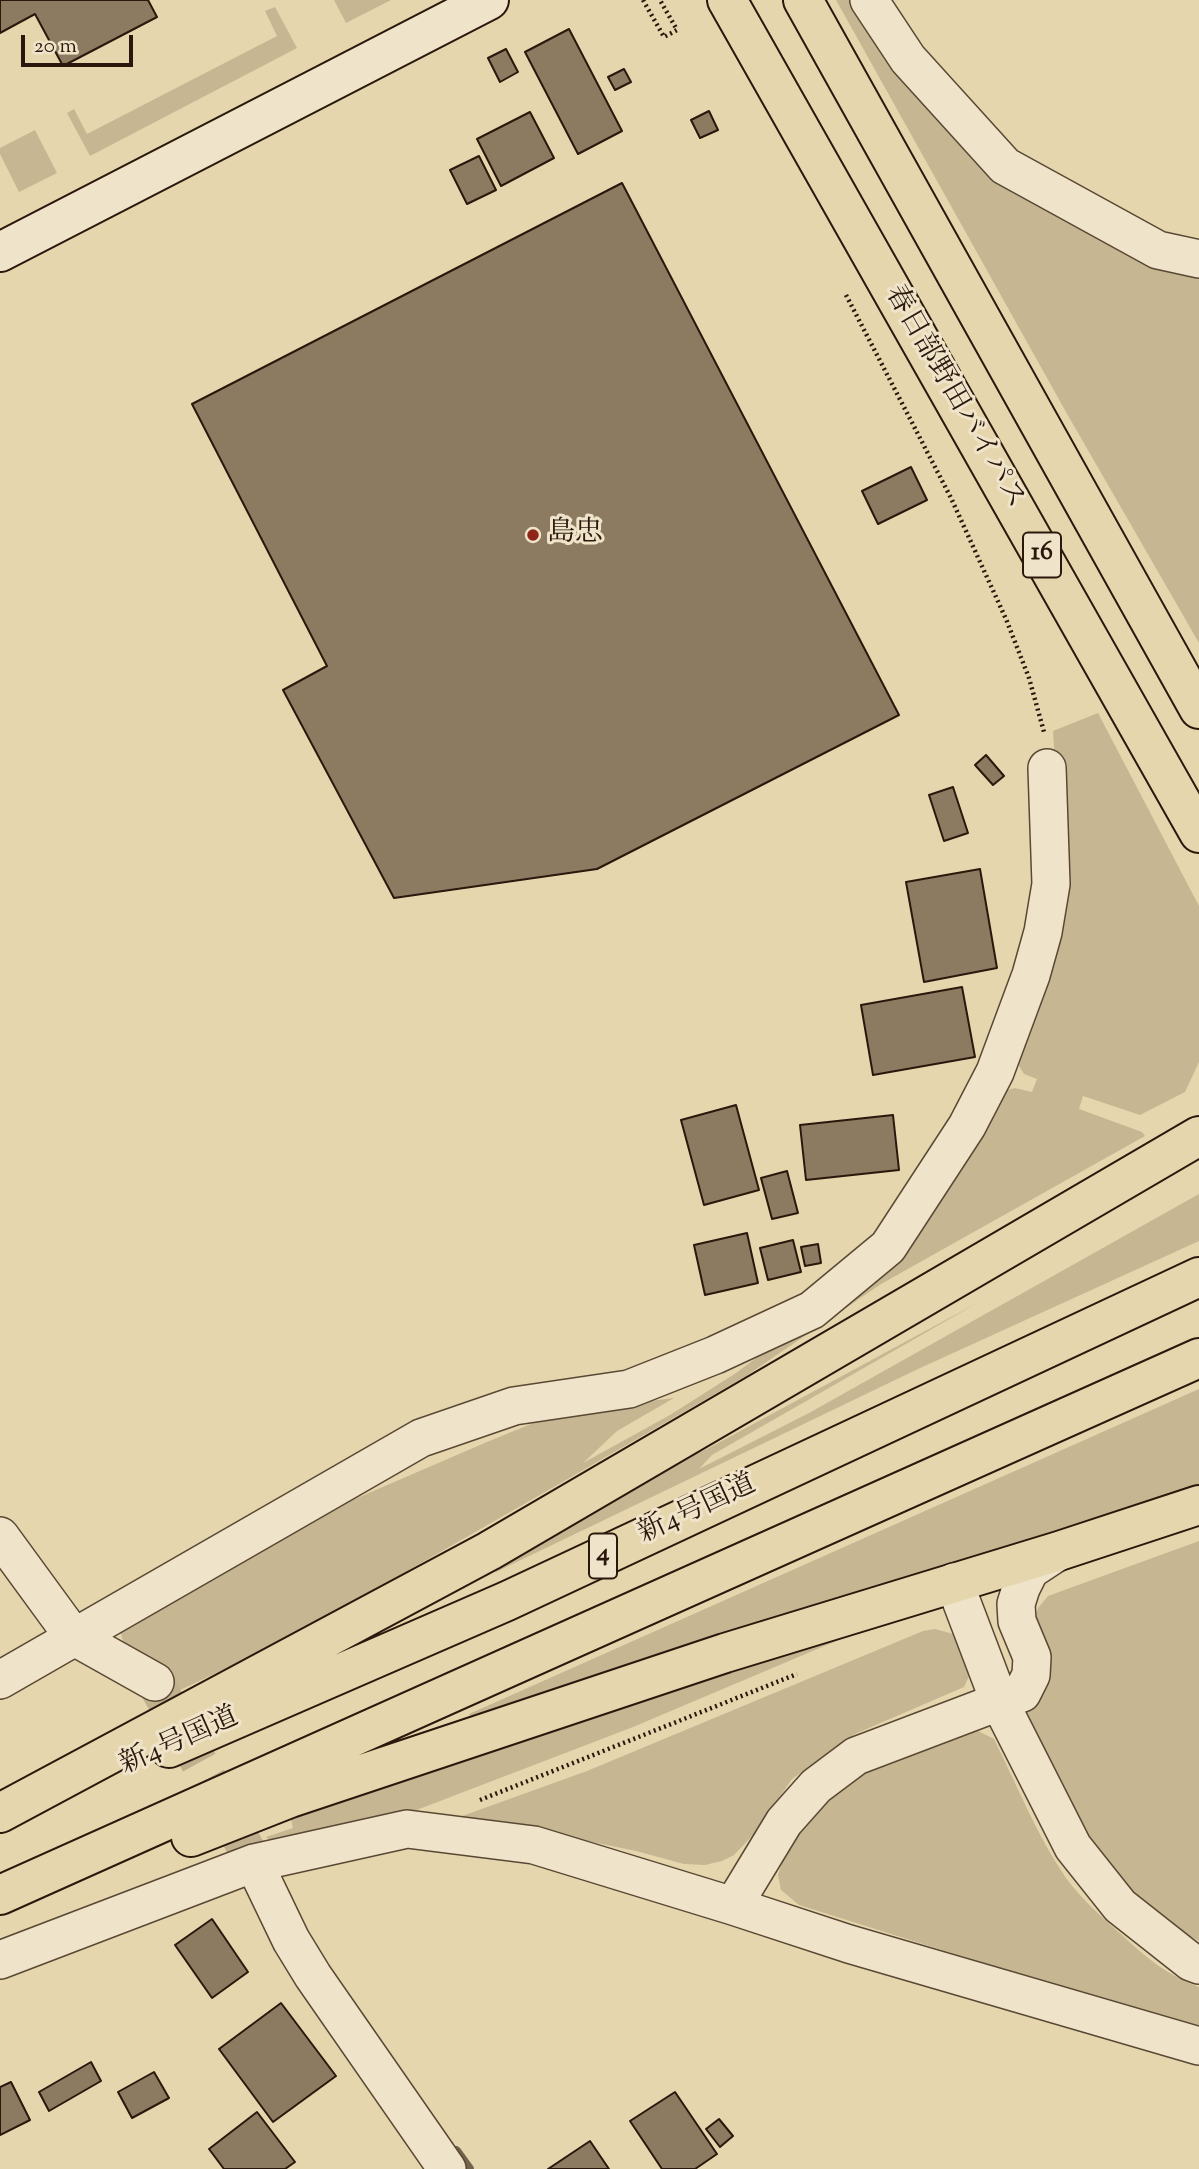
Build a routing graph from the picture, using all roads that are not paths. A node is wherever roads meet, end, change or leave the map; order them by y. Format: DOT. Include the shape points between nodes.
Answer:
graph roads {
  1 [pos="489,0"];
  2 [pos="727,0"];
  3 [pos="803,0"];
  4 [pos="869,0"];
  5 [pos="0,252"];
  6 [pos="1199,259"];
  7 [pos="1199,709"];
  8 [pos="1047,768"];
  9 [pos="1199,833"];
  10 [pos="1199,1136"];
  11 [pos="1199,1277"];
  12 [pos="1199,1358"];
  13 [pos="1199,1505"];
  14 [pos="0,1536"];
  15 [pos="1059,1550"];
  16 [pos="954,1582"];
  17 [pos="73,1636"];
  18 [pos="0,1680"];
  19 [pos="155,1682"];
  20 [pos="1000,1703"];
  21 [pos="0,1813"];
  22 [pos="0,1822"];
  23 [pos="254,1863"];
  24 [pos="0,1895"];
  25 [pos="733,1906"];
  26 [pos="0,1913"];
  27 [pos="0,1960"];
  28 [pos="1199,1965"];
  29 [pos="1199,2046"];
  30 [pos="447,2169"];
  1 -- 5 [label="street"];
  2 -- 9 [label="highway, 春日部野田バイパス / 16"];
  3 -- 7 [label="highway, 16"];
  4 -- 6 [label="street" via="908,59 1005,166 1158,250"];
  8 -- 17 [label="street" via="1051,884 1031,975 995,1072 967,1126 888,1247 812,1310 715,1355 629,1389 514,1406 421,1438"];
  10 -- 21 [label="highway" via="489,1551"];
  11 -- 22 [label="highway, 新4号国道 / 4" via="506,1601"];
  12 -- 24 [label="highway, 4"];
  13 -- 15 [label="highway"];
  14 -- 17 [label="street"];
  15 -- 16 [label="highway"];
  15 -- 20 [label="street" via="1030,1570 1021,1588 1017,1621 1032,1657 1031,1675 1022,1693"];
  16 -- 20 [label="street"];
  16 -- 26 [label="highway" via="290,1798"];
  17 -- 18 [label="street"];
  17 -- 19 [label="street"];
  20 -- 25 [label="street" via="856,1756 816,1786 784,1822"];
  20 -- 28 [label="street" via="1073,1847 1120,1906"];
  23 -- 25 [label="street" via="407,1829 534,1845"];
  23 -- 27 [label="street"];
  23 -- 30 [label="street" via="313,1976"];
  25 -- 29 [label="street"];
}
